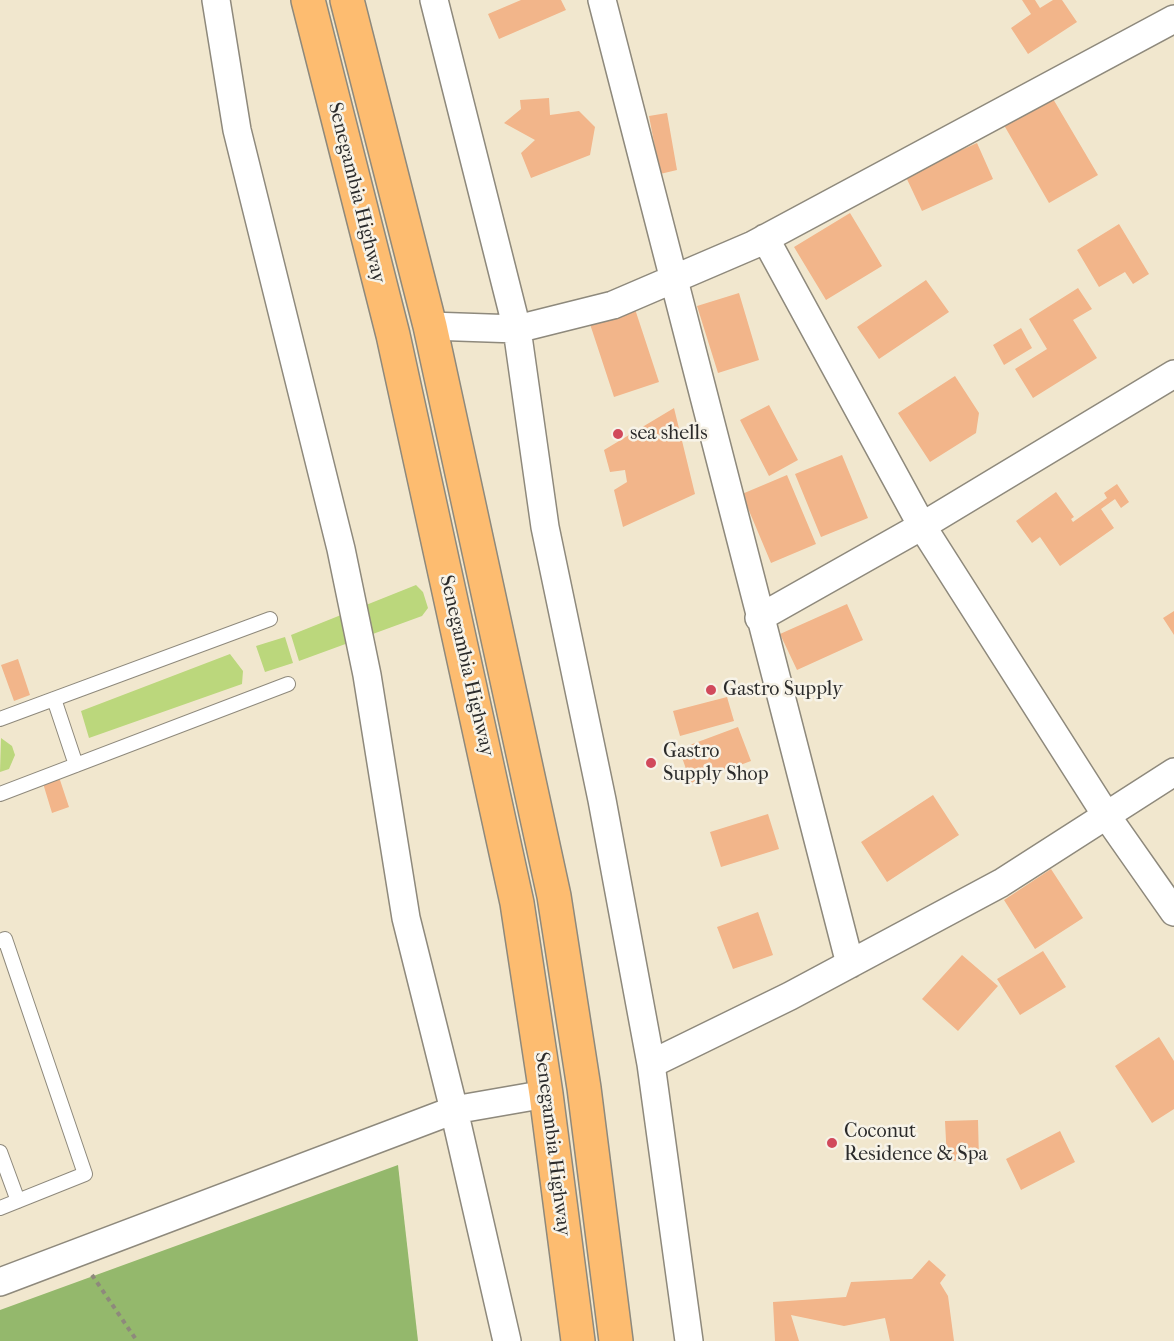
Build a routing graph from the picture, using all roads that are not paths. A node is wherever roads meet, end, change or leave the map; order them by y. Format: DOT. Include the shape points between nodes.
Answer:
graph roads {
  1 [pos="216,0"];
  2 [pos="308,0"];
  3 [pos="347,0"];
  4 [pos="434,0"];
  5 [pos="602,0"];
  6 [pos="1174,19"];
  7 [pos="765,238"];
  8 [pos="672,280"];
  9 [pos="430,326"];
  10 [pos="517,329"];
  11 [pos="1174,374"];
  12 [pos="922,526"];
  13 [pos="759,618"];
  14 [pos="270,619"];
  15 [pos="288,684"];
  16 [pos="54,699"];
  17 [pos="0,718"];
  18 [pos="76,765"];
  19 [pos="1174,772"];
  20 [pos="0,794"];
  21 [pos="1106,815"];
  22 [pos="1174,912"];
  23 [pos="0,941"];
  24 [pos="850,964"];
  25 [pos="651,1064"];
  26 [pos="546,1094"];
  27 [pos="454,1110"];
  28 [pos="0,1152"];
  29 [pos="18,1201"];
  30 [pos="0,1208"];
  31 [pos="0,1282"];
  32 [pos="507,1341"];
  33 [pos="578,1341"];
  34 [pos="616,1341"];
  35 [pos="689,1341"];
  1 -- 27 [label="street" via="237,130 346,572 367,675 406,918"];
  2 -- 26 [label="main road, Senegambia Highway" via="393,335 492,782 517,903"];
  3 -- 9 [label="main road, Senegambia Highway"];
  4 -- 10 [label="street"];
  5 -- 8 [label="street"];
  6 -- 7 [label="street"];
  7 -- 8 [label="street"];
  7 -- 12 [label="street"];
  8 -- 10 [label="street" via="613,305"];
  8 -- 13 [label="street"];
  9 -- 10 [label="street"];
  9 -- 34 [label="main road, Senegambia Highway" via="554,896"];
  10 -- 25 [label="street" via="545,527"];
  11 -- 12 [label="street"];
  12 -- 13 [label="street"];
  12 -- 21 [label="street"];
  13 -- 24 [label="street"];
  14 -- 16 [label="lane"];
  15 -- 18 [label="lane"];
  16 -- 17 [label="lane"];
  16 -- 18 [label="lane"];
  18 -- 20 [label="lane"];
  19 -- 21 [label="street"];
  21 -- 22 [label="street"];
  21 -- 24 [label="street" via="1001,883"];
  23 -- 29 [label="lane" via="5,939 85,1174"];
  24 -- 25 [label="street"];
  25 -- 35 [label="street"];
  26 -- 27 [label="street"];
  26 -- 33 [label="main road, Senegambia Highway"];
  27 -- 31 [label="street"];
  27 -- 32 [label="street"];
  28 -- 29 [label="lane"];
  29 -- 30 [label="lane"];
}
